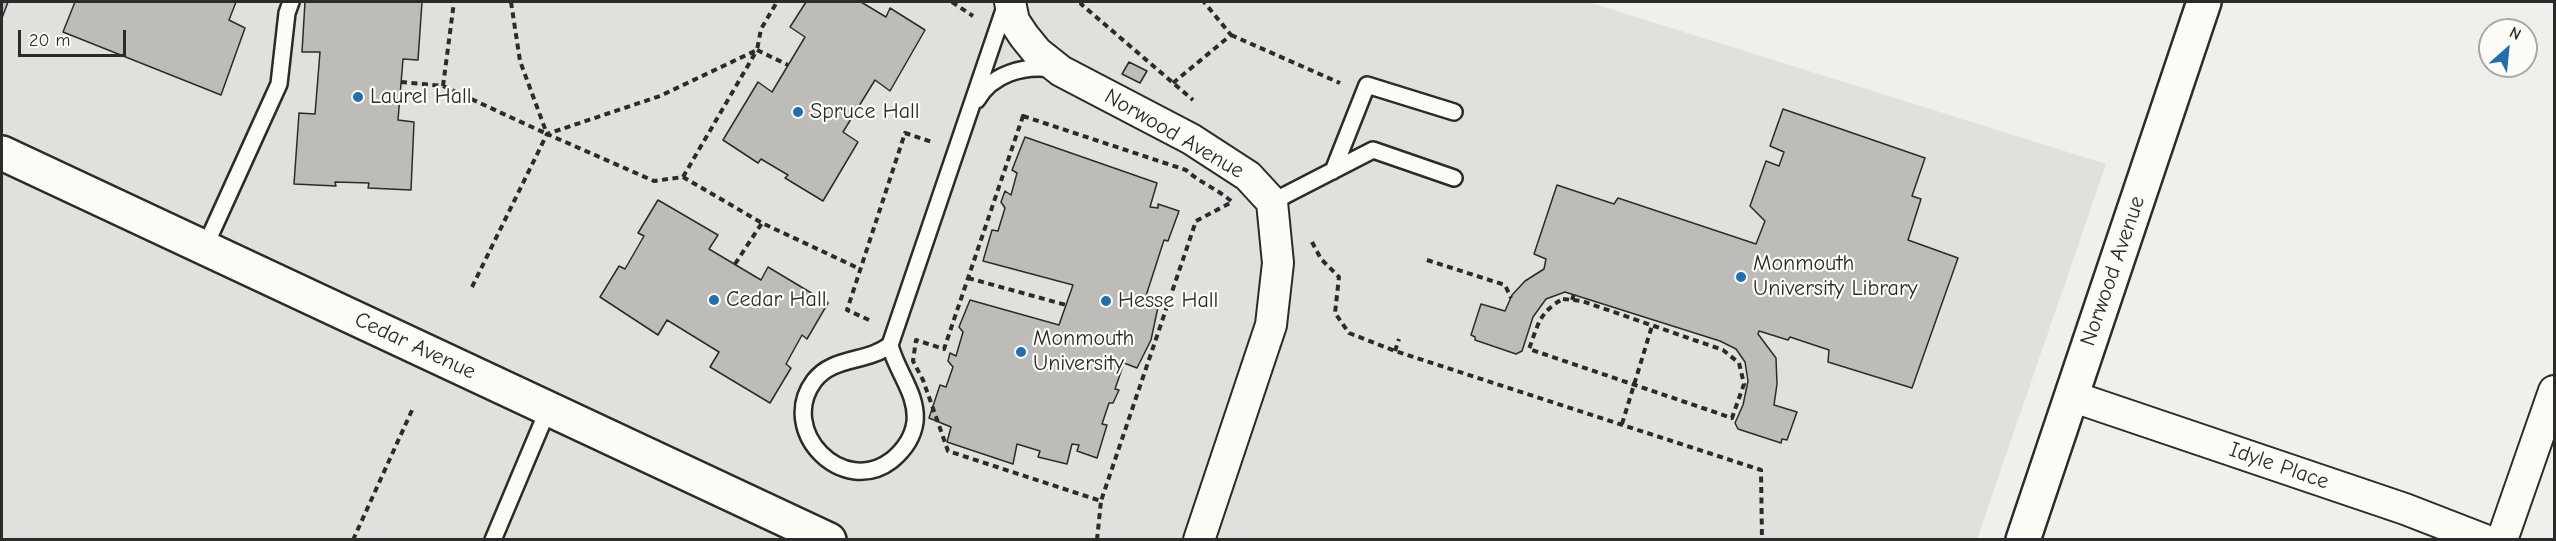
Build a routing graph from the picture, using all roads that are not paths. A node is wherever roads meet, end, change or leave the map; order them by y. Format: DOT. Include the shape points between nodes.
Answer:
graph roads {
  1 [pos="291,2"];
  2 [pos="1009,2"];
  3 [pos="2204,2"];
  4 [pos="1061,70"];
  5 [pos="1454,112"];
  6 [pos="967,118"];
  7 [pos="2,153"];
  8 [pos="1332,171"];
  9 [pos="1454,178"];
  10 [pos="1272,202"];
  11 [pos="204,249"];
  12 [pos="890,345"];
  13 [pos="2554,390"];
  14 [pos="2071,396"];
  15 [pos="549,407"];
  16 [pos="493,540"];
  17 [pos="829,540"];
  18 [pos="1199,540"];
  19 [pos="2023,540"];
  20 [pos="2485,540"];
  21 [pos="2502,540"];
  1 -- 11 [label="lane" via="286,13 279,84"];
  2 -- 4 [label="street, Norwood Avenue" via="1014,21 1024,36"];
  2 -- 6 [label="lane"];
  3 -- 14 [label="main road, Norwood Avenue"];
  4 -- 6 [label="lane" via="1027,68 1004,74 986,88"];
  4 -- 10 [label="street, Norwood Avenue" via="1191,139 1248,176"];
  5 -- 8 [label="lane" via="1367,85"];
  6 -- 12 [label="lane"];
  7 -- 11 [label="main road, Cedar Avenue"];
  8 -- 9 [label="lane" via="1373,150"];
  8 -- 10 [label="lane"];
  10 -- 18 [label="street" via="1278,263 1271,324"];
  11 -- 15 [label="main road, Cedar Avenue"];
  12 -- 12 [label="lane" via="879,353 828,368 814,381 805,399 807,437 818,453 834,465 852,471 872,470 901,453 910,439 915,405"];
  13 -- 21 [label="street"];
  14 -- 19 [label="main road, Norwood Avenue"];
  14 -- 20 [label="street, Idyle Place"];
  15 -- 16 [label="lane"];
  15 -- 17 [label="main road, Cedar Avenue"];
}
